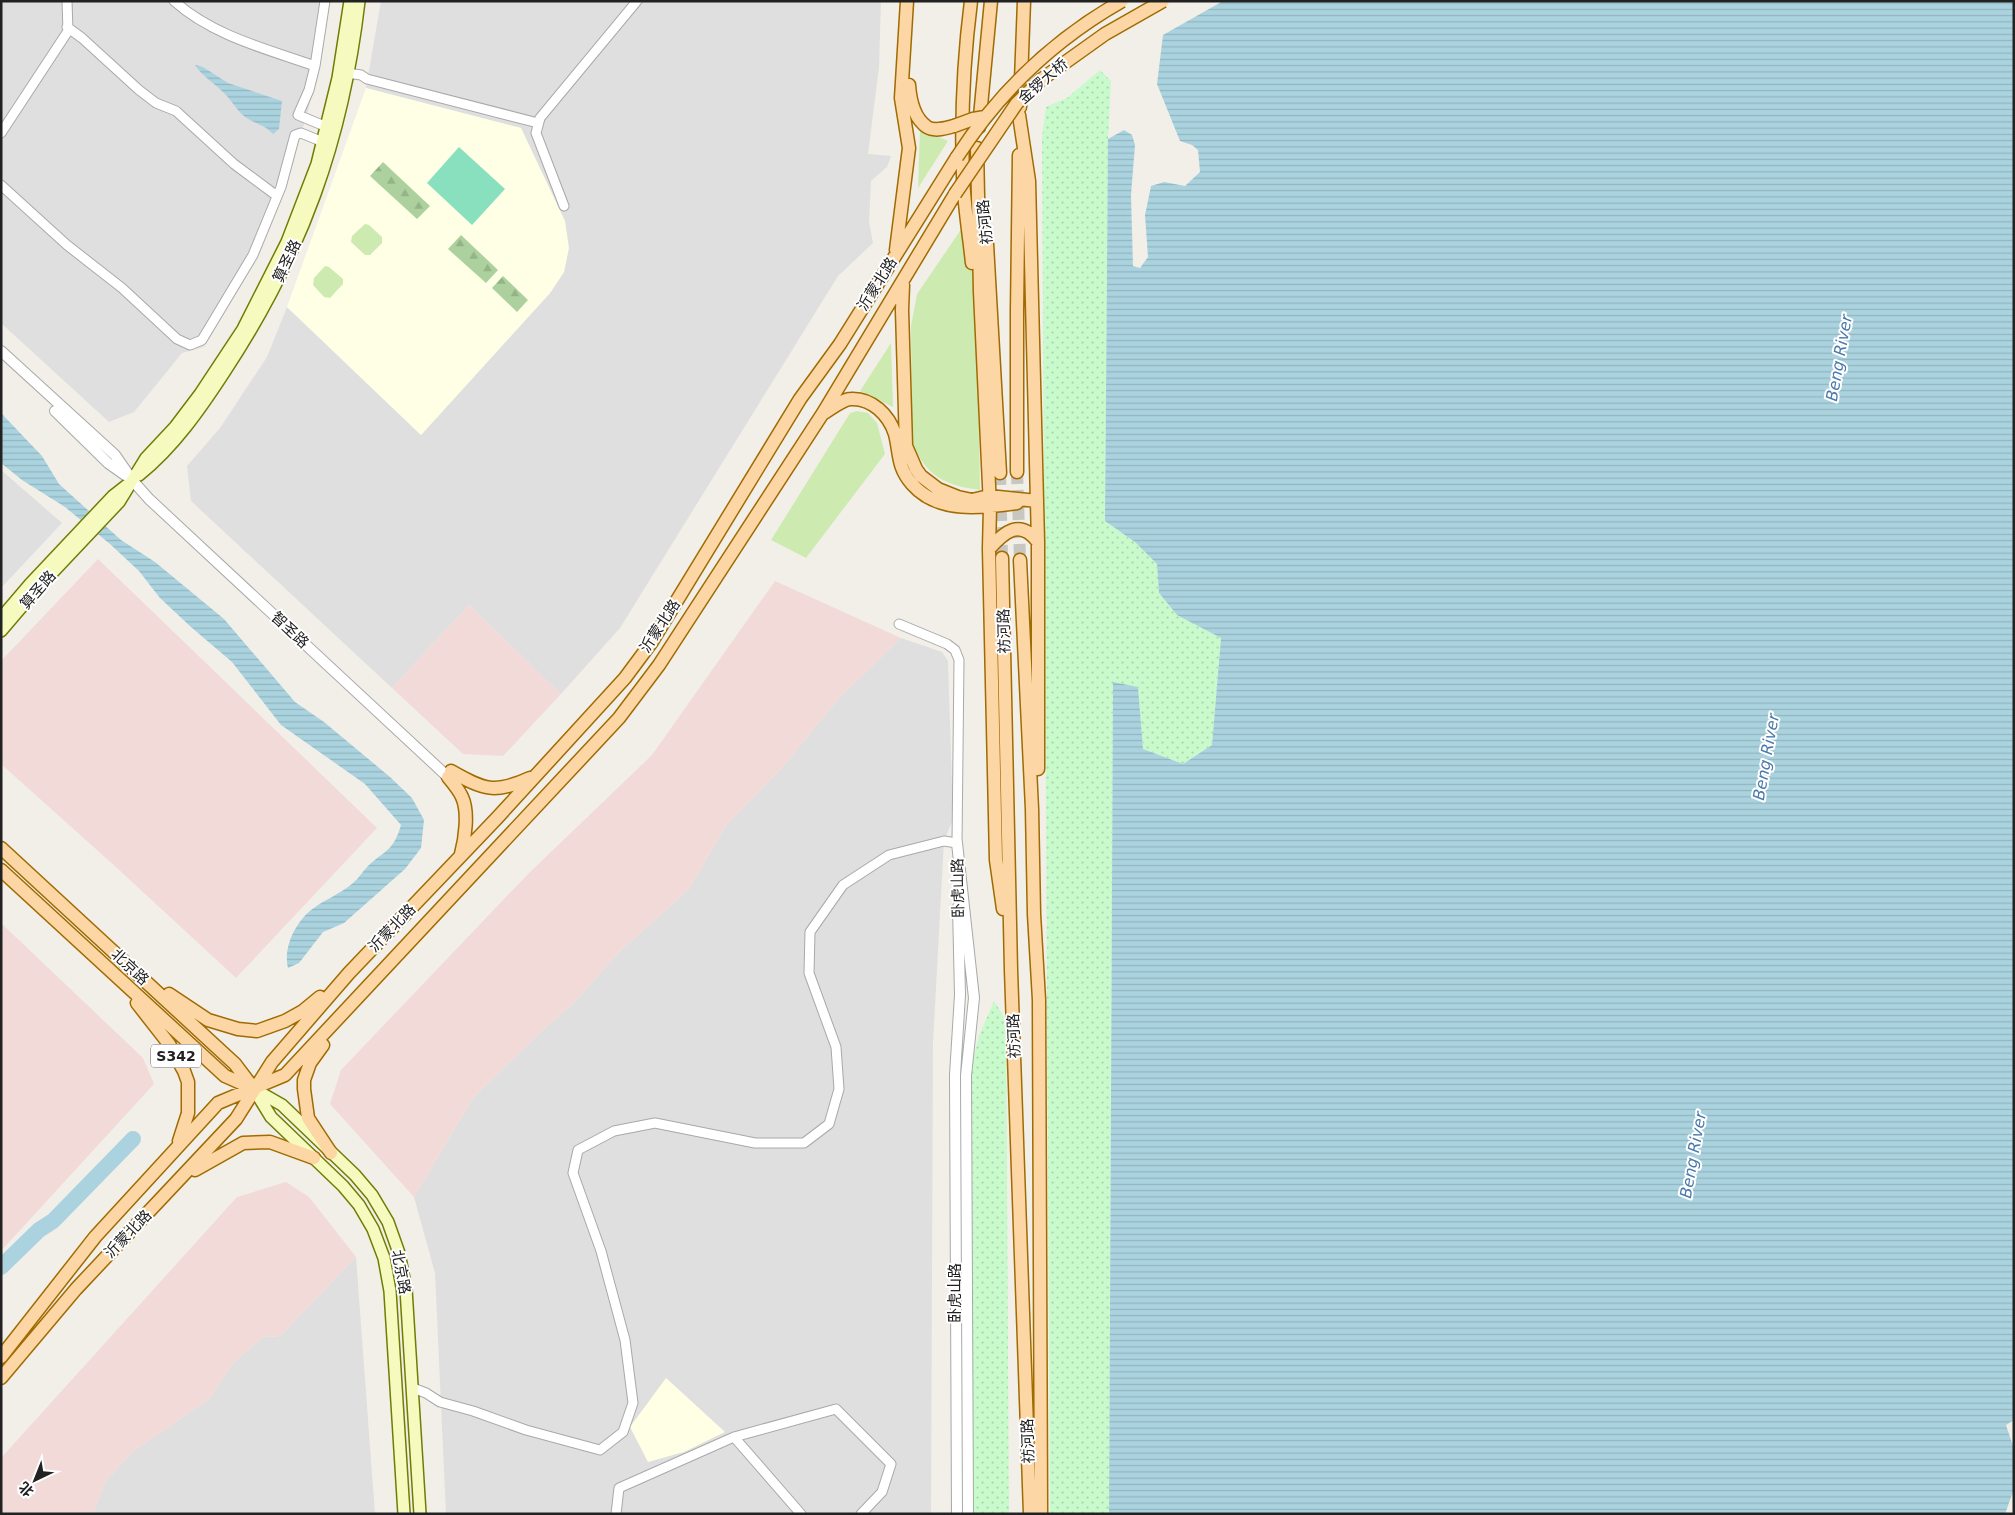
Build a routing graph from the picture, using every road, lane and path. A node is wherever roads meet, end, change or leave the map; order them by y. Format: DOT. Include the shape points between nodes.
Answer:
graph roads {
  1 [pos="67,1"];
  2 [pos="174,1"];
  3 [pos="325,1"];
  4 [pos="350,1"];
  5 [pos="359,1"];
  6 [pos="637,1"];
  7 [pos="907,1"];
  8 [pos="912,1"];
  9 [pos="971,1"];
  10 [pos="989,1"];
  11 [pos="1026,1"];
  12 [pos="1122,1"];
  13 [pos="1164,1"];
  14 [pos="68,27"];
  15 [pos="315,66"];
  16 [pos="348,73"];
  17 [pos="994,106"];
  18 [pos="1020,115"];
  19 [pos="985,117"];
  20 [pos="538,123"];
  21 [pos="327,127"];
  22 [pos="1,133"];
  23 [pos="323,142"];
  24 [pos="977,148"];
  25 [pos="1,185"];
  26 [pos="955,194"];
  27 [pos="277,196"];
  28 [pos="564,206"];
  29 [pos="895,254"];
  30 [pos="903,283"];
  31 [pos="1,351"];
  32 [pos="1,360"];
  33 [pos="983,370"];
  34 [pos="823,413"];
  35 [pos="1018,472"];
  36 [pos="1000,473"];
  37 [pos="133,480"];
  38 [pos="989,501"];
  39 [pos="1037,501"];
  40 [pos="83,534"];
  41 [pos="1038,542"];
  42 [pos="989,549"];
  43 [pos="1002,558"];
  44 [pos="1020,560"];
  45 [pos="1,618"];
  46 [pos="900,624"];
  47 [pos="1,631"];
  48 [pos="450,774"];
  49 [pos="537,774"];
  50 [pos="957,843"];
  51 [pos="1,848"];
  52 [pos="461,856"];
  53 [pos="1,870"];
  54 [pos="1012,970"];
  55 [pos="136,972"];
  56 [pos="349,973"];
  57 [pos="114,974"];
  58 [pos="357,999"];
  59 [pos="1039,1000"];
  60 [pos="254,1089"];
  61 [pos="172,1152"];
  62 [pos="331,1153"];
  63 [pos="314,1158"];
  64 [pos="182,1177"];
  65 [pos="1,1357"];
  66 [pos="1,1378"];
  67 [pos="413,1388"];
  68 [pos="734,1438"];
  69 [pos="404,1514"];
  70 [pos="420,1514"];
  71 [pos="616,1514"];
  72 [pos="801,1514"];
  73 [pos="861,1514"];
  74 [pos="957,1514"];
  75 [pos="968,1514"];
  76 [pos="1028,1514"];
  77 [pos="1041,1514"];
  1 -- 14 [label="street"];
  2 -- 15 [label="street" via="185,11 232,37"];
  3 -- 15 [label="street"];
  4 -- 21 [label="main road, 算圣路" via="347,32"];
  5 -- 16 [label="main road, 算圣路"];
  6 -- 20 [label="street"];
  7 -- 29 [label="main road" via="901,98 909,148"];
  8 -- 19 [label="main road, bridge" via="908,62 910,100 918,116 928,127 941,130"];
  9 -- 33 [label="main road" via="964,96 963,176"];
  10 -- 24 [label="main road, 祊河路"];
  11 -- 18 [label="main road, 祊河路"];
  12 -- 17 [label="main road, 金锣大桥, bridge" via="1060,43 1029,69"];
  13 -- 26 [label="main road, 金锣大桥, bridge" via="1105,34 1042,79 1017,103"];
  14 -- 22 [label="street"];
  14 -- 27 [label="street" via="139,90 156,103 176,111 234,164"];
  15 -- 21 [label="street" via="298,115"];
  16 -- 20 [label="street"];
  16 -- 37 [label="main road, 算圣路" via="325,167 275,288 250,334 207,399 153,464"];
  17 -- 19 [label="main road, 沂蒙北路, bridge"];
  18 -- 35 [label="main road, 祊河路" via="1016,311"];
  18 -- 39 [label="main road" via="1029,181"];
  19 -- 29 [label="main road, 沂蒙北路, bridge"];
  20 -- 28 [label="street" via="536,133"];
  21 -- 23 [label="main road, 算圣路"];
  23 -- 27 [label="street" via="301,133 295,135"];
  23 -- 37 [label="main road, 算圣路" via="305,200 243,329 200,394 146,458"];
  24 -- 33 [label="main road"];
  24 -- 36 [label="main road, 祊河路" via="987,238"];
  25 -- 27 [label="street" via="67,246 122,288 177,339 190,345 202,340 253,255"];
  26 -- 30 [label="main road, 沂蒙北路"];
  29 -- 49 [label="main road, 沂蒙北路" via="840,344 800,399 650,643 625,678"];
  30 -- 34 [label="main road, 沂蒙北路"];
  30 -- 38 [label="main road" via="906,446 912,462 921,476 949,495"];
  31 -- 37 [label="street, 智圣路" via="115,456"];
  32 -- 37 [label="street, 智圣路" via="108,463"];
  33 -- 38 [label="main road"];
  34 -- 38 [label="main road" via="849,399 869,402 886,416 895,434 900,464 913,485 940,503 959,507"];
  34 -- 58 [label="main road, 沂蒙北路" via="659,665 619,718"];
  37 -- 40 [label="main road, 算圣路" via="113,496 104,512"];
  37 -- 48 [label="street, 智圣路" via="149,499"];
  38 -- 39 [label="main road"];
  38 -- 42 [label="main road"];
  39 -- 41 [label="main road"];
  40 -- 45 [label="main road, 算圣路"];
  40 -- 47 [label="main road, 算圣路"];
  41 -- 42 [label="main road" via="1022,529 1010,530"];
  41 -- 59 [label="main road"];
  42 -- 54 [label="main road" via="996,860"];
  43 -- 54 [label="main road, 祊河路"];
  44 -- 59 [label="main road, 祊河路"];
  46 -- 50 [label="street" via="947,644 955,650 959,660"];
  48 -- 49 [label="main road" via="473,784 497,789 510,787"];
  48 -- 52 [label="main road" via="463,798 465,840"];
  49 -- 52 [label="main road, 沂蒙北路"];
  50 -- 67 [label="street" via="944,841 889,855 843,885 810,932 809,973 836,1047 839,1090 829,1124 804,1142 755,1143 655,1123 614,1131 578,1150 573,1173 601,1251 625,1340 633,1403 623,1432 600,1450 440,1402"];
  50 -- 74 [label="street, 卧虎山路" via="960,995 955,1075"];
  50 -- 75 [label="street, 卧虎山路" via="974,998 966,1076"];
  51 -- 55 [label="main road, 北京路"];
  52 -- 56 [label="main road, 沂蒙北路"];
  53 -- 57 [label="main road, 北京路"];
  54 -- 76 [label="main road, 祊河路" via="1030,1491"];
  55 -- 56 [label="main road" via="208,1020 257,1031 304,1011"];
  55 -- 60 [label="main road, 北京路" via="236,1064"];
  56 -- 60 [label="main road, 沂蒙北路" via="272,1062"];
  57 -- 60 [label="main road, 北京路" via="225,1076"];
  57 -- 61 [label="main road, S342" via="169,1044 188,1082 188,1113 182,1136"];
  58 -- 60 [label="main road, 沂蒙北路" via="285,1075"];
  58 -- 62 [label="main road" via="310,1062 304,1080 308,1118"];
  59 -- 77 [label="main road, 祊河路"];
  60 -- 61 [label="main road, 沂蒙北路" via="218,1103"];
  60 -- 62 [label="main road, 北京路" via="282,1105"];
  60 -- 63 [label="main road, 北京路" via="271,1117"];
  60 -- 64 [label="main road, 沂蒙北路" via="236,1119"];
  61 -- 65 [label="main road, 沂蒙北路" via="95,1237"];
  62 -- 67 [label="main road, 北京路" via="372,1195 388,1222 399,1253 406,1289"];
  63 -- 64 [label="main road" via="270,1142 242,1143"];
  63 -- 69 [label="main road, 北京路" via="359,1204 384,1258 390,1291"];
  64 -- 66 [label="main road, 沂蒙北路" via="76,1288"];
  67 -- 70 [label="main road, 北京路"];
  68 -- 71 [label="street" via="620,1488"];
  68 -- 72 [label="street"];
  68 -- 73 [label="street" via="836,1409 891,1464 882,1492"];
}
